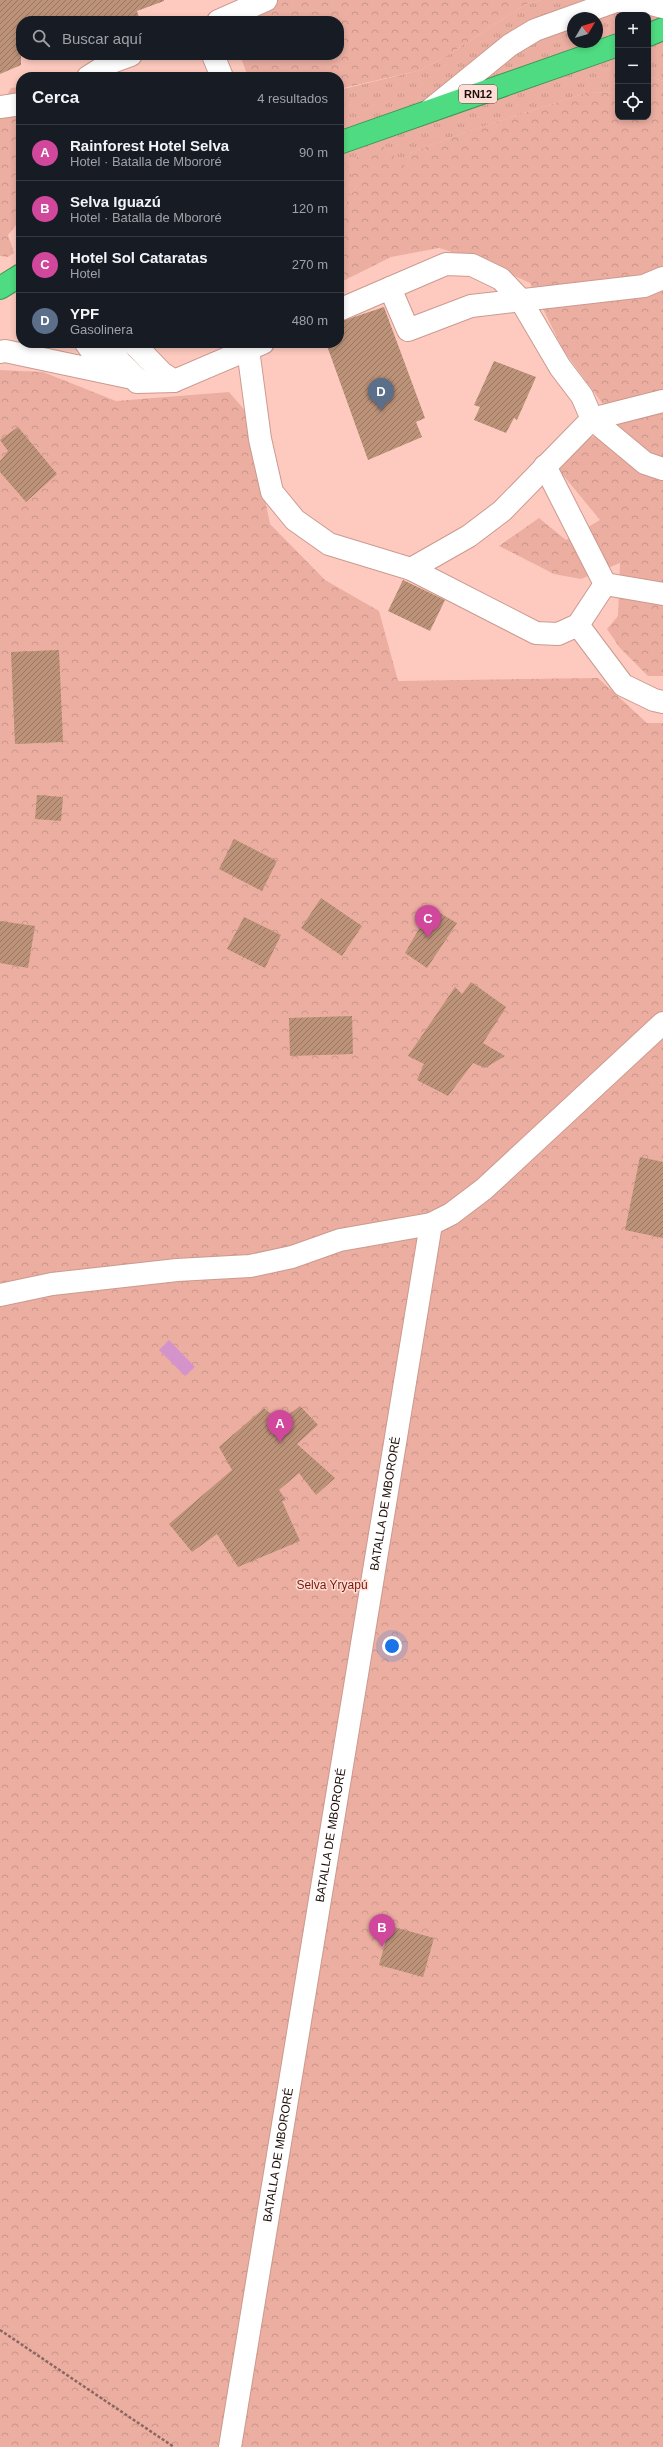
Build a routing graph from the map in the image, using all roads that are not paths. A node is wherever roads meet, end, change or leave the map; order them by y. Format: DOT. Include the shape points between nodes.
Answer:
graph roads {
  1 [pos="266,0"];
  2 [pos="663,7"];
  3 [pos="229,16"];
  4 [pos="663,29"];
  5 [pos="651,34"];
  6 [pos="615,46"];
  7 [pos="117,60"];
  8 [pos="215,60"];
  9 [pos="96,72"];
  10 [pos="220,72"];
  11 [pos="16,105"];
  12 [pos="0,107"];
  13 [pos="429,111"];
  14 [pos="344,141"];
  15 [pos="16,278"];
  16 [pos="653,282"];
  17 [pos="0,288"];
  18 [pos="390,288"];
  19 [pos="663,296"];
  20 [pos="520,299"];
  21 [pos="344,308"];
  22 [pos="90,348"];
  23 [pos="110,348"];
  24 [pos="138,348"];
  25 [pos="251,348"];
  26 [pos="256,348"];
  27 [pos="0,352"];
  28 [pos="111,372"];
  29 [pos="137,380"];
  30 [pos="174,381"];
  31 [pos="663,401"];
  32 [pos="592,419"];
  33 [pos="545,466"];
  34 [pos="663,468"];
  35 [pos="411,569"];
  36 [pos="605,584"];
  37 [pos="663,594"];
  38 [pos="578,625"];
  39 [pos="663,702"];
  40 [pos="659,1026"];
  41 [pos="430,1224"];
  42 [pos="0,1295"];
  43 [pos="230,2447"];
  1 -- 3 [label="street"];
  2 -- 13 [label="street" via="640,1 616,1 535,30 510,45"];
  4 -- 5 [label="highway"];
  6 -- 13 [label="highway, RN12"];
  7 -- 9 [label="street"];
  8 -- 10 [label="street"];
  11 -- 12 [label="street"];
  13 -- 14 [label="highway, RN12"];
  15 -- 17 [label="highway"];
  16 -- 19 [label="street"];
  16 -- 20 [label="street"];
  18 -- 20 [label="street" via="446,264 472,265 501,280"];
  18 -- 20 [label="street" via="408,330 471,306"];
  18 -- 21 [label="street"];
  20 -- 32 [label="street" via="560,367 582,396"];
  22 -- 28 [label="street"];
  23 -- 29 [label="street"];
  24 -- 30 [label="street" via="162,373"];
  25 -- 30 [label="street"];
  26 -- 35 [label="street" via="260,439 272,492 295,520 329,544"];
  27 -- 28 [label="street"];
  28 -- 29 [label="street"];
  29 -- 30 [label="street"];
  31 -- 32 [label="street"];
  32 -- 33 [label="street"];
  32 -- 34 [label="street" via="645,463"];
  33 -- 35 [label="street" via="502,511 469,536"];
  33 -- 36 [label="street"];
  35 -- 38 [label="street" via="536,633 558,634"];
  36 -- 37 [label="street"];
  36 -- 38 [label="street"];
  38 -- 39 [label="street" via="623,685"];
  40 -- 41 [label="street" via="484,1189 451,1214"];
  41 -- 42 [label="street" via="340,1240 292,1257 250,1266 177,1270 52,1284"];
  41 -- 43 [label="street, BATALLA DE MBORORÉ"];
}
